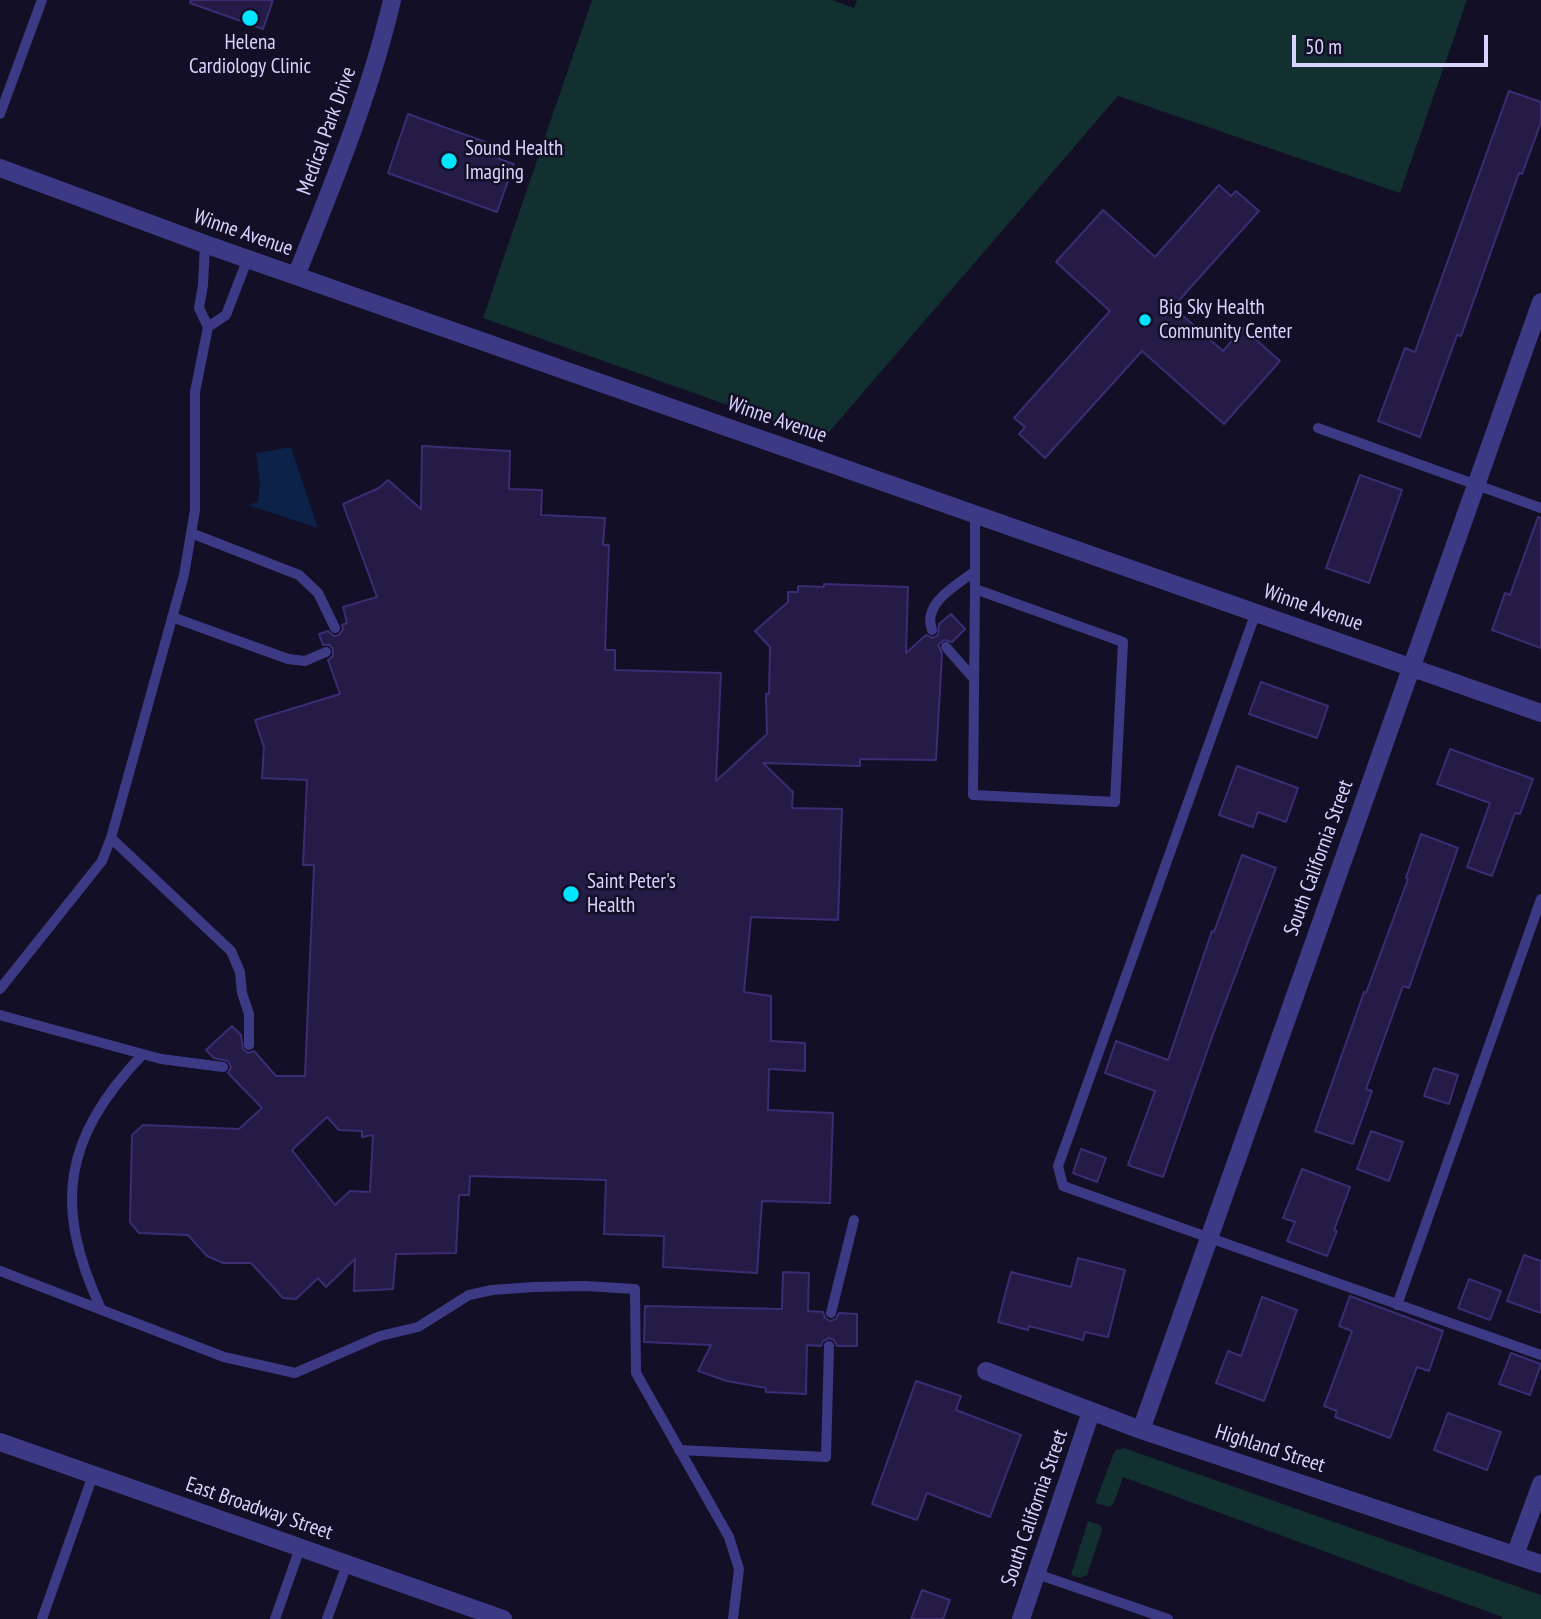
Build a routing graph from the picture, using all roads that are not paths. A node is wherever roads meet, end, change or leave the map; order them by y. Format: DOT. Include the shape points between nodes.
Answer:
graph roads {
  1 [pos="42,0"];
  2 [pos="392,0"];
  3 [pos="0,114"];
  4 [pos="0,168"];
  5 [pos="205,244"];
  6 [pos="248,258"];
  7 [pos="296,276"];
  8 [pos="1541,302"];
  9 [pos="208,327"];
  10 [pos="1318,428"];
  11 [pos="1476,484"];
  12 [pos="1541,508"];
  13 [pos="975,514"];
  14 [pos="191,533"];
  15 [pos="975,571"];
  16 [pos="975,589"];
  17 [pos="1256,612"];
  18 [pos="172,617"];
  19 [pos="335,628"];
  20 [pos="932,630"];
  21 [pos="946,647"];
  22 [pos="326,652"];
  23 [pos="1412,667"];
  24 [pos="974,679"];
  25 [pos="1541,713"];
  26 [pos="111,838"];
  27 [pos="1541,899"];
  28 [pos="0,989"];
  29 [pos="0,1015"];
  30 [pos="249,1045"];
  31 [pos="143,1054"];
  32 [pos="223,1067"];
  33 [pos="854,1220"];
  34 [pos="1209,1238"];
  35 [pos="0,1271"];
  36 [pos="1397,1305"];
  37 [pos="101,1310"];
  38 [pos="831,1312"];
  39 [pos="829,1346"];
  40 [pos="1541,1355"];
  41 [pos="986,1371"];
  42 [pos="1091,1412"];
  43 [pos="1141,1430"];
  44 [pos="0,1443"];
  45 [pos="679,1450"];
  46 [pos="93,1475"];
  47 [pos="1541,1484"];
  48 [pos="300,1548"];
  49 [pos="1515,1555"];
  50 [pos="347,1564"];
  51 [pos="1541,1564"];
  52 [pos="1037,1574"];
  53 [pos="42,1619"];
  54 [pos="275,1619"];
  55 [pos="327,1619"];
  56 [pos="503,1619"];
  57 [pos="733,1619"];
  58 [pos="1021,1619"];
  59 [pos="1168,1619"];
  1 -- 3 [label="lane"];
  2 -- 7 [label="street, Medical Park Drive" via="380,51"];
  4 -- 5 [label="street, Winne Avenue"];
  5 -- 6 [label="street, Winne Avenue"];
  5 -- 9 [label="lane" via="199,308"];
  6 -- 7 [label="street, Winne Avenue"];
  6 -- 9 [label="lane" via="226,315"];
  7 -- 13 [label="street, Winne Avenue"];
  8 -- 11 [label="street, South California Street"];
  9 -- 14 [label="lane" via="195,392"];
  10 -- 11 [label="lane"];
  11 -- 12 [label="lane"];
  11 -- 23 [label="street, South California Street"];
  13 -- 15 [label="lane"];
  13 -- 17 [label="street, Winne Avenue"];
  14 -- 18 [label="lane"];
  14 -- 19 [label="lane" via="299,575 318,593"];
  15 -- 16 [label="lane"];
  15 -- 20 [label="lane" via="930,611"];
  16 -- 24 [label="lane"];
  16 -- 24 [label="lane" via="1123,642 1115,802 973,795"];
  17 -- 23 [label="street, Winne Avenue"];
  17 -- 34 [label="lane" via="1058,1166 1063,1186"];
  18 -- 22 [label="lane" via="288,659 305,661"];
  18 -- 26 [label="lane"];
  21 -- 24 [label="lane"];
  23 -- 25 [label="street, Winne Avenue"];
  23 -- 34 [label="street, South California Street"];
  26 -- 28 [label="lane" via="102,861"];
  26 -- 30 [label="lane" via="231,951 249,1014"];
  27 -- 36 [label="lane"];
  29 -- 31 [label="lane"];
  31 -- 32 [label="lane"];
  31 -- 37 [label="lane" via="102,1102 86,1134 70,1188 80,1256"];
  33 -- 38 [label="lane"];
  34 -- 36 [label="lane"];
  34 -- 43 [label="street, South California Street"];
  35 -- 37 [label="lane"];
  36 -- 40 [label="lane"];
  37 -- 45 [label="lane" via="224,1357 295,1373 380,1336 418,1328 469,1295 534,1287 635,1289 636,1373"];
  39 -- 45 [label="lane" via="826,1457"];
  41 -- 42 [label="street, Highland Street"];
  42 -- 43 [label="street, Highland Street"];
  42 -- 52 [label="street, South California Street"];
  43 -- 49 [label="street, Highland Street"];
  44 -- 46 [label="street, East Broadway Street"];
  45 -- 57 [label="lane" via="729,1537 738,1569"];
  46 -- 48 [label="street, East Broadway Street"];
  46 -- 53 [label="lane"];
  47 -- 49 [label="street"];
  48 -- 50 [label="street, East Broadway Street"];
  48 -- 54 [label="lane"];
  49 -- 51 [label="street, Highland Street"];
  50 -- 55 [label="lane"];
  50 -- 56 [label="street, East Broadway Street"];
  52 -- 58 [label="street, South California Street"];
  52 -- 59 [label="lane"];
}
